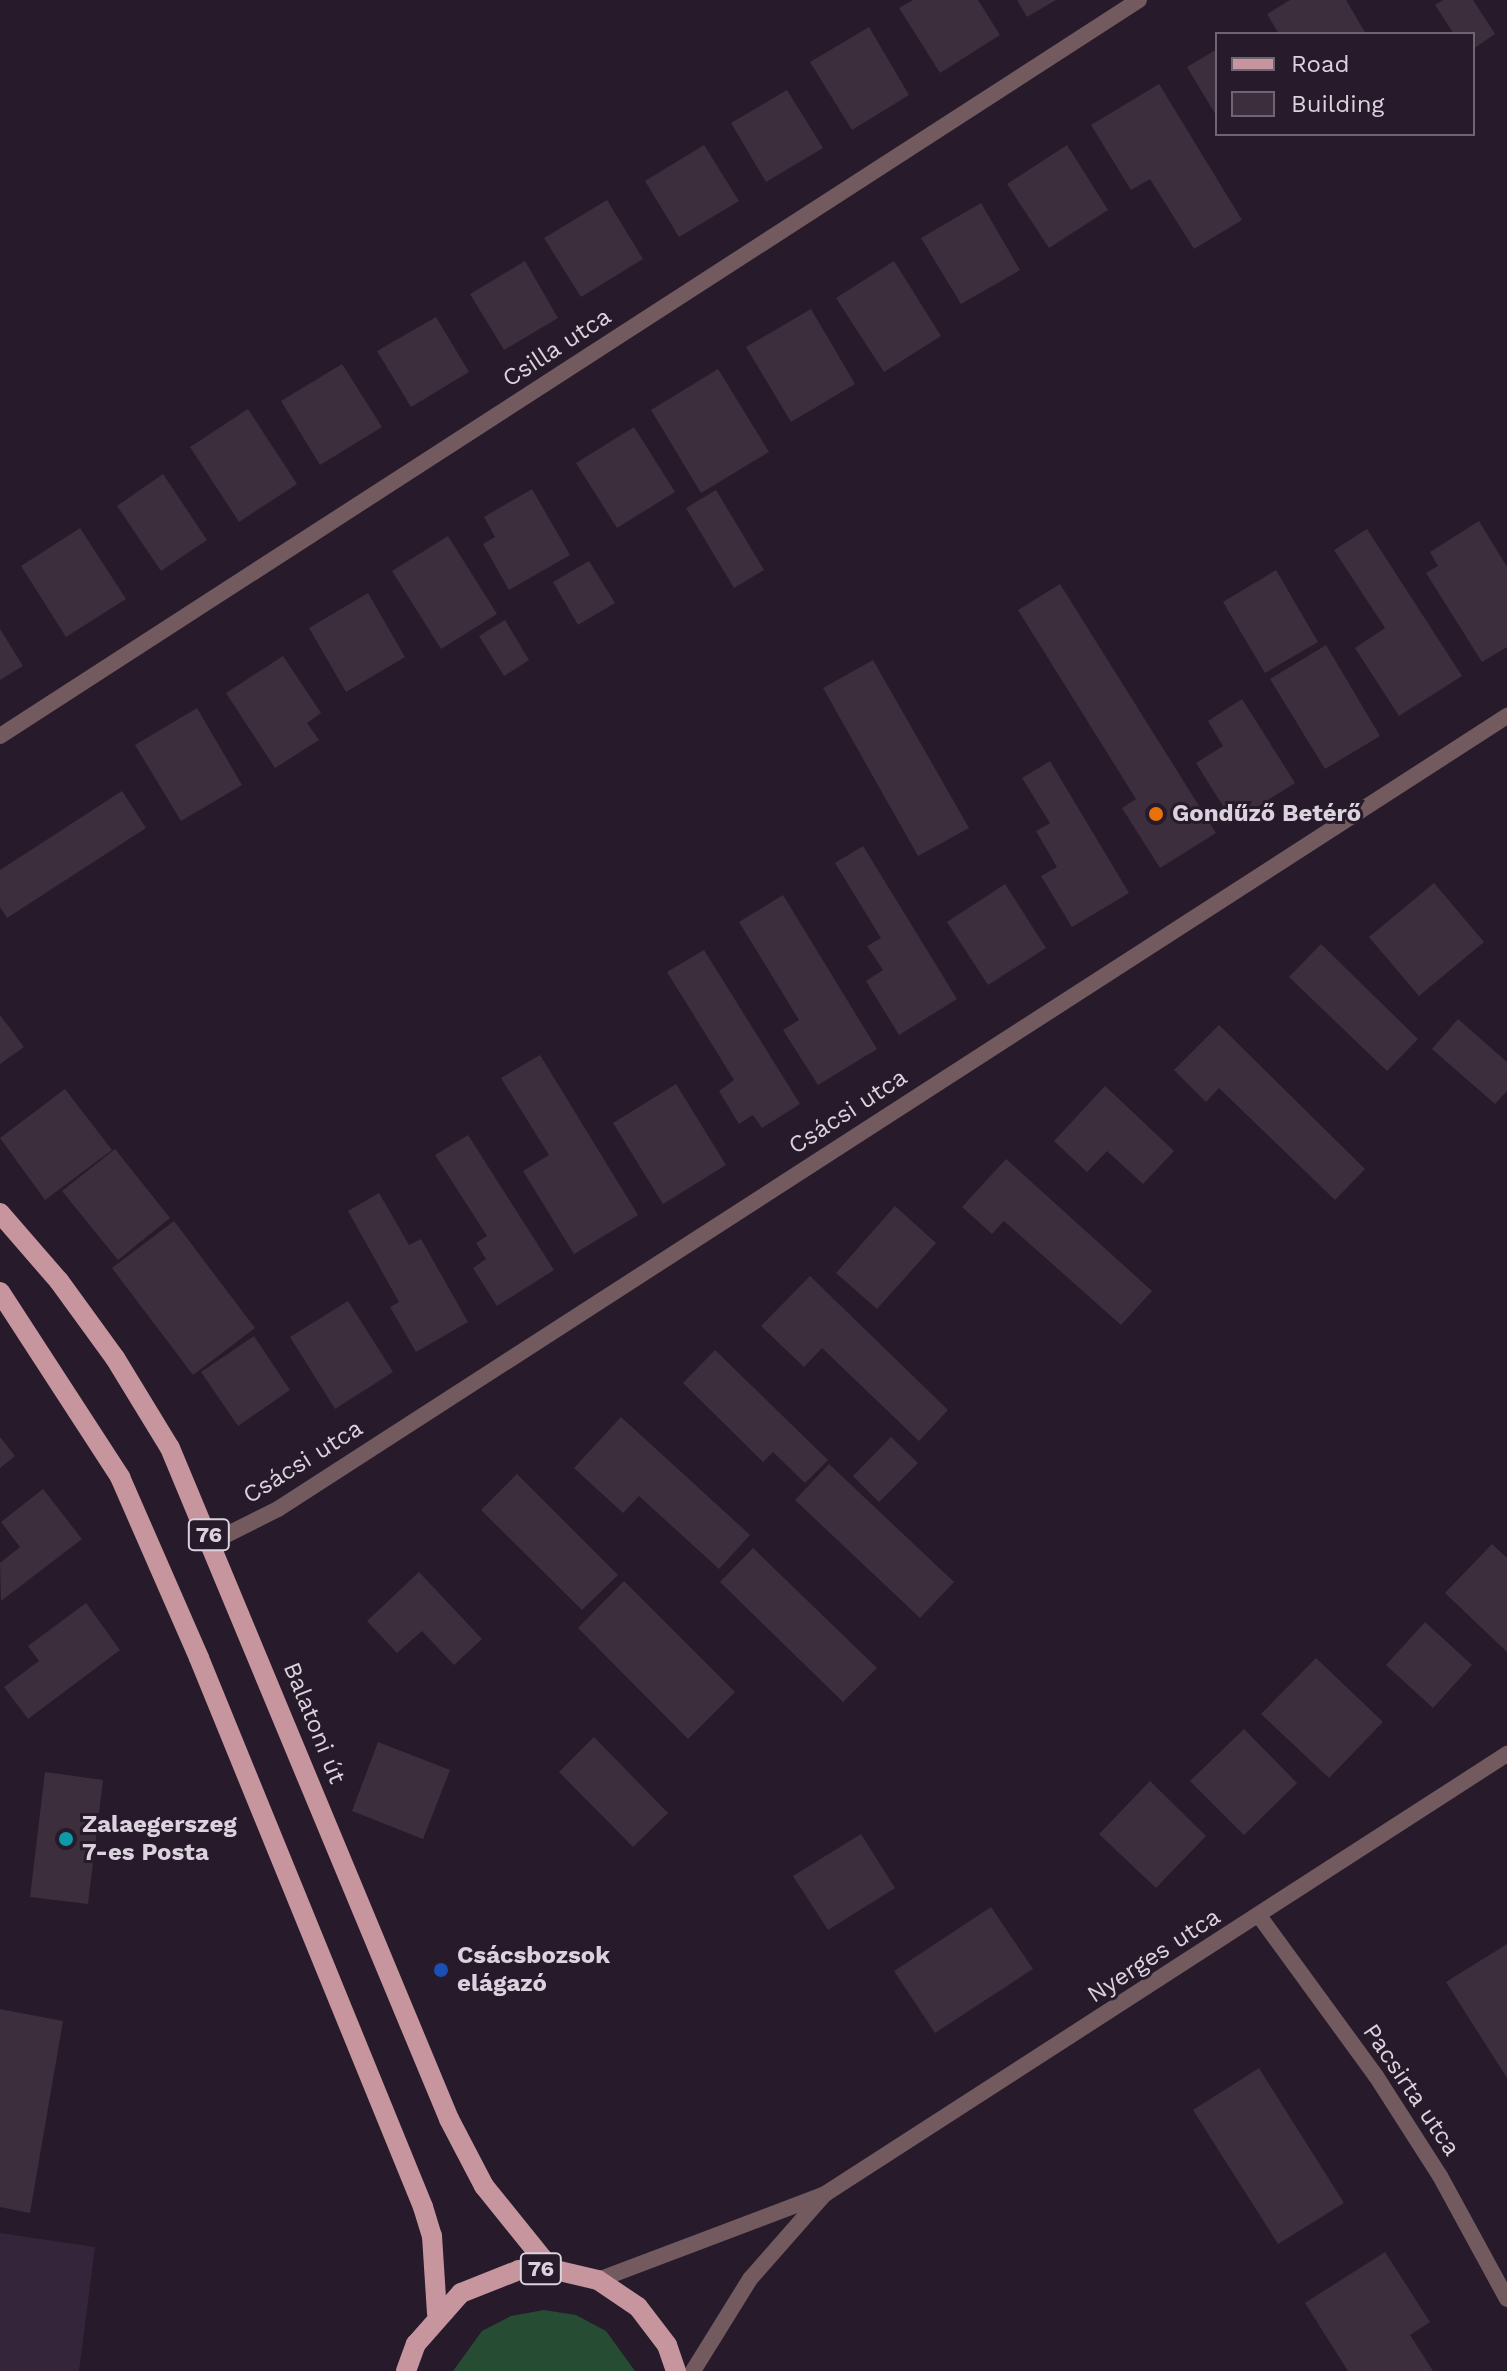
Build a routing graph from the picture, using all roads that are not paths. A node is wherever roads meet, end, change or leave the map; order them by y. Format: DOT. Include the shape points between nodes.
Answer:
graph roads {
  1 [pos="1139,0"];
  2 [pos="1507,716"];
  3 [pos="0,736"];
  4 [pos="0,1213"];
  5 [pos="0,1292"];
  6 [pos="212,1542"];
  7 [pos="1507,1754"];
  8 [pos="1260,1917"];
  9 [pos="825,2194"];
  10 [pos="551,2269"];
  11 [pos="598,2280"];
  12 [pos="1507,2299"];
  13 [pos="437,2314"];
  14 [pos="406,2371"];
  15 [pos="676,2371"];
  16 [pos="693,2371"];
  1 -- 3 [label="street, Csilla utca"];
  2 -- 6 [label="street, Csácsi utca" via="278,1509"];
  4 -- 6 [label="main road, Balatoni út / 76" via="115,1358 170,1448"];
  5 -- 13 [label="main road, 76" via="120,1477 199,1658 423,2207 434,2249"];
  6 -- 10 [label="main road, Balatoni út / 76" via="449,2119 491,2196"];
  7 -- 8 [label="street, Nyerges utca"];
  8 -- 9 [label="street, Nyerges utca"];
  8 -- 12 [label="street, Pacsirta utca" via="1408,2126"];
  9 -- 11 [label="street, Nyerges utca"];
  9 -- 16 [label="street, Nyerges utca" via="750,2279"];
  10 -- 11 [label="main road, 76"];
  10 -- 13 [label="main road, 76" via="489,2279"];
  11 -- 15 [label="main road, 76" via="638,2307 667,2345"];
  13 -- 14 [label="main road, 76" via="416,2344"];
}
